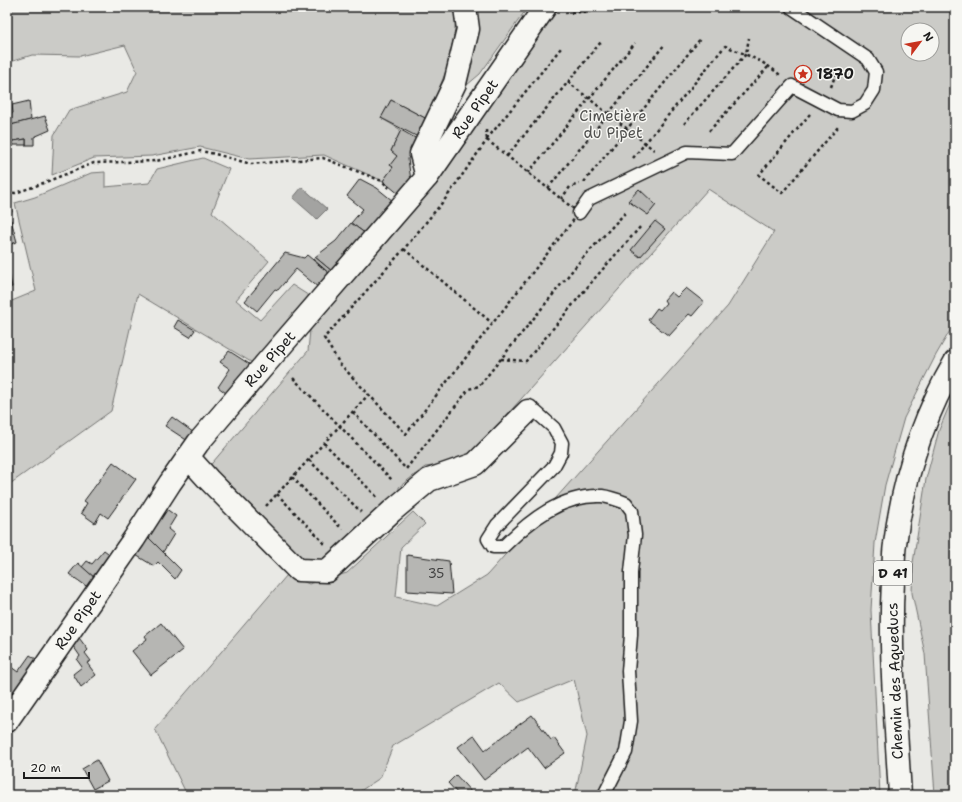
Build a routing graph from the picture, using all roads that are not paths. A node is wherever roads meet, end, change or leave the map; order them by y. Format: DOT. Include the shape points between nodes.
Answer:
graph roads {
  1 [pos="465,7"];
  2 [pos="791,7"];
  3 [pos="553,10"];
  4 [pos="427,177"];
  5 [pos="579,213"];
  6 [pos="955,362"];
  7 [pos="528,411"];
  8 [pos="188,456"];
  9 [pos="7,721"];
  10 [pos="604,795"];
  11 [pos="900,795"];
  1 -- 4 [label="street" via="468,29 455,83 421,154"];
  2 -- 5 [label="lane" via="868,59 876,72 874,90 865,104 852,111 838,110 792,86 732,154 687,152 589,200"];
  3 -- 4 [label="street, Rue Pipet"];
  4 -- 8 [label="street, Rue Pipet"];
  6 -- 11 [label="street, Chemin des Aqueducs / D 41" via="932,406 915,453 895,545 891,656"];
  7 -- 8 [label="street" via="475,464 429,480 327,571 298,570"];
  7 -- 10 [label="lane" via="536,412 554,428 562,443 562,453 554,466 497,525 488,539 493,546 503,547 546,511 567,502 602,496 626,503 632,511 635,535 631,572 628,671 630,727 626,752"];
  8 -- 9 [label="street, Rue Pipet" via="130,546"];
}
